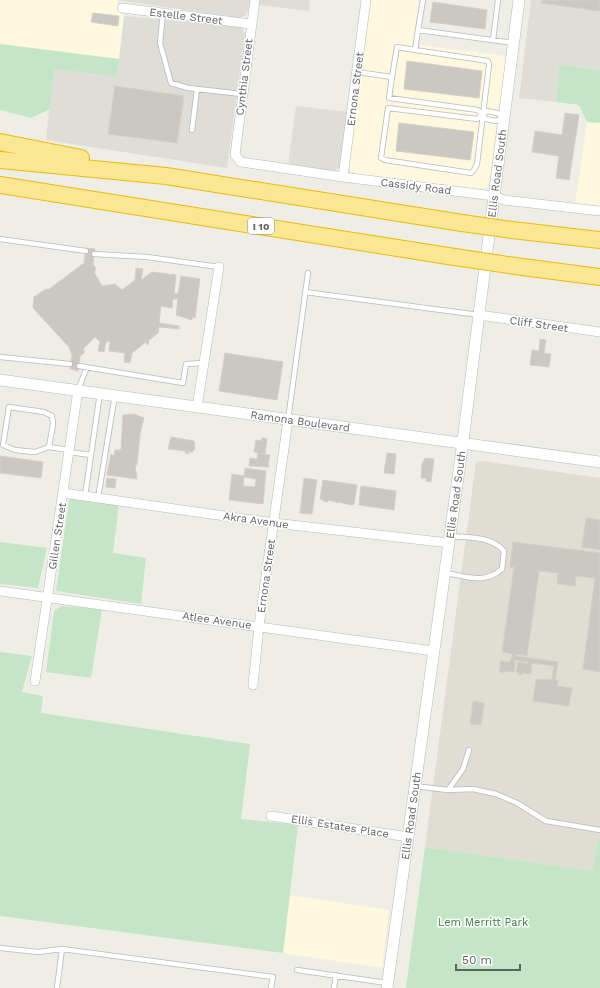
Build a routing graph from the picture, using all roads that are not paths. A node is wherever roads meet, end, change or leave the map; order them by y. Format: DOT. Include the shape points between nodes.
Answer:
graph roads {
  1 [pos="254,0"];
  2 [pos="366,0"];
  3 [pos="423,0"];
  4 [pos="498,0"];
  5 [pos="519,0"];
  6 [pos="122,8"];
  7 [pos="163,13"];
  8 [pos="251,24"];
  9 [pos="418,30"];
  10 [pos="493,40"];
  11 [pos="513,43"];
  12 [pos="415,50"];
  13 [pos="357,72"];
  14 [pos="392,77"];
  15 [pos="197,89"];
  16 [pos="242,94"];
  17 [pos="389,98"];
  18 [pos="388,108"];
  19 [pos="482,115"];
  20 [pos="504,118"];
  21 [pos="192,130"];
  22 [pos="0,142"];
  23 [pos="235,155"];
  24 [pos="0,160"];
  25 [pos="166,176"];
  26 [pos="343,177"];
  27 [pos="0,185"];
  28 [pos="494,196"];
  29 [pos="600,211"];
  30 [pos="0,239"];
  31 [pos="600,240"];
  32 [pos="86,251"];
  33 [pos="94,254"];
  34 [pos="219,267"];
  35 [pos="308,273"];
  36 [pos="600,278"];
  37 [pos="306,292"];
  38 [pos="479,315"];
  39 [pos="600,332"];
  40 [pos="0,357"];
  41 [pos="205,363"];
  42 [pos="70,364"];
  43 [pos="79,366"];
  44 [pos="87,367"];
  45 [pos="0,380"];
  46 [pos="78,390"];
  47 [pos="100,393"];
  48 [pos="115,395"];
  49 [pos="197,408"];
  50 [pos="288,420"];
  51 [pos="462,444"];
  52 [pos="49,447"];
  53 [pos="69,451"];
  54 [pos="91,455"];
  55 [pos="600,462"];
  56 [pos="63,493"];
  57 [pos="85,496"];
  58 [pos="98,498"];
  59 [pos="274,522"];
  60 [pos="450,539"];
  61 [pos="445,573"];
  62 [pos="0,591"];
  63 [pos="47,598"];
  64 [pos="259,626"];
  65 [pos="433,651"];
  66 [pos="35,681"];
  67 [pos="253,685"];
  68 [pos="469,750"];
  69 [pos="415,786"];
  70 [pos="448,790"];
  71 [pos="271,816"];
  72 [pos="600,830"];
  73 [pos="408,837"];
  74 [pos="0,948"];
  75 [pos="62,950"];
  76 [pos="297,970"];
  77 [pos="336,976"];
  78 [pos="387,986"];
  79 [pos="57,988"];
  80 [pos="271,988"];
  81 [pos="334,988"];
  1 -- 8 [label="street, Cynthia Street"];
  2 -- 13 [label="street, Ernona Street"];
  3 -- 9 [label="lane"];
  4 -- 10 [label="lane"];
  5 -- 11 [label="street, Ellis Road South"];
  6 -- 7 [label="street, Estelle Street"];
  7 -- 8 [label="street, Estelle Street"];
  7 -- 15 [label="lane" via="160,43 171,83"];
  8 -- 16 [label="street, Cynthia Street"];
  9 -- 10 [label="lane"];
  9 -- 12 [label="lane"];
  10 -- 11 [label="lane"];
  11 -- 20 [label="street, Ellis Road South"];
  12 -- 14 [label="lane" via="397,47"];
  12 -- 19 [label="lane" via="488,61"];
  13 -- 14 [label="lane"];
  13 -- 26 [label="street, Ernona Street"];
  14 -- 17 [label="lane"];
  15 -- 16 [label="lane"];
  15 -- 21 [label="lane"];
  16 -- 23 [label="street, Cynthia Street"];
  17 -- 18 [label="lane"];
  17 -- 19 [label="lane" via="478,110"];
  18 -- 19 [label="lane" via="477,119"];
  18 -- 19 [label="lane" via="381,158 471,173 477,164"];
  19 -- 20 [label="lane" via="486,119 496,121"];
  19 -- 20 [label="lane" via="487,112 497,113"];
  20 -- 28 [label="street, Ellis Road South"];
  22 -- 25 [label="highway"];
  23 -- 26 [label="street, Cassidy Road" via="241,162"];
  24 -- 25 [label="highway"];
  25 -- 31 [label="highway, bridge" via="462,223"];
  26 -- 28 [label="street, Cassidy Road"];
  27 -- 36 [label="highway, I 10, bridge"];
  28 -- 29 [label="street, Cassidy Road" via="504,200"];
  28 -- 38 [label="street, Ellis Road South"];
  30 -- 32 [label="lane"];
  33 -- 34 [label="lane" via="147,257"];
  34 -- 41 [label="street"];
  35 -- 37 [label="lane"];
  37 -- 38 [label="lane"];
  37 -- 50 [label="lane"];
  38 -- 39 [label="street, Cliff Street"];
  38 -- 51 [label="street, Ellis Road South"];
  40 -- 42 [label="lane"];
  41 -- 44 [label="lane" via="186,364 183,383"];
  41 -- 49 [label="street"];
  43 -- 44 [label="lane"];
  44 -- 46 [label="lane"];
  45 -- 46 [label="street, Ramona Boulevard"];
  46 -- 47 [label="street, Ramona Boulevard"];
  46 -- 53 [label="street, Gillen Street"];
  47 -- 48 [label="street, Ramona Boulevard"];
  47 -- 54 [label="lane"];
  48 -- 49 [label="street, Ramona Boulevard"];
  48 -- 58 [label="lane"];
  49 -- 50 [label="street, Ramona Boulevard"];
  50 -- 51 [label="street, Ramona Boulevard"];
  50 -- 59 [label="street, Ernona Street"];
  51 -- 55 [label="street, Ramona Boulevard"];
  51 -- 60 [label="street, Ellis Road South"];
  52 -- 52 [label="lane" via="35,452 15,450 3,445 9,407 44,412 52,416"];
  52 -- 53 [label="lane"];
  53 -- 54 [label="lane"];
  53 -- 56 [label="street, Gillen Street"];
  54 -- 57 [label="lane"];
  56 -- 57 [label="street, Akra Avenue"];
  56 -- 63 [label="street, Gillen Street"];
  57 -- 58 [label="street, Akra Avenue"];
  58 -- 59 [label="street, Akra Avenue"];
  59 -- 60 [label="street, Akra Avenue"];
  59 -- 64 [label="street, Ernona Street"];
  60 -- 61 [label="street, Ellis Road South"];
  60 -- 61 [label="lane" via="486,540 499,545 504,551 502,569 494,577 485,579"];
  61 -- 65 [label="street, Ellis Road South"];
  62 -- 63 [label="street, Atlee Avenue"];
  63 -- 64 [label="street, Atlee Avenue"];
  63 -- 66 [label="street, Gillen Street"];
  64 -- 65 [label="street, Atlee Avenue"];
  64 -- 67 [label="street, Ernona Street"];
  65 -- 69 [label="street, Ellis Road South"];
  68 -- 70 [label="lane" via="463,769"];
  69 -- 70 [label="lane"];
  69 -- 73 [label="street, Ellis Road South"];
  70 -- 72 [label="lane" via="473,789 496,794 517,803 546,821"];
  71 -- 73 [label="street, Ellis Estates Place"];
  73 -- 78 [label="street, Ellis Road South"];
  74 -- 75 [label="lane" via="38,952"];
  75 -- 79 [label="lane"];
  75 -- 80 [label="lane" via="273,977"];
  76 -- 77 [label="lane"];
  77 -- 78 [label="lane"];
  77 -- 81 [label="lane"];
}
